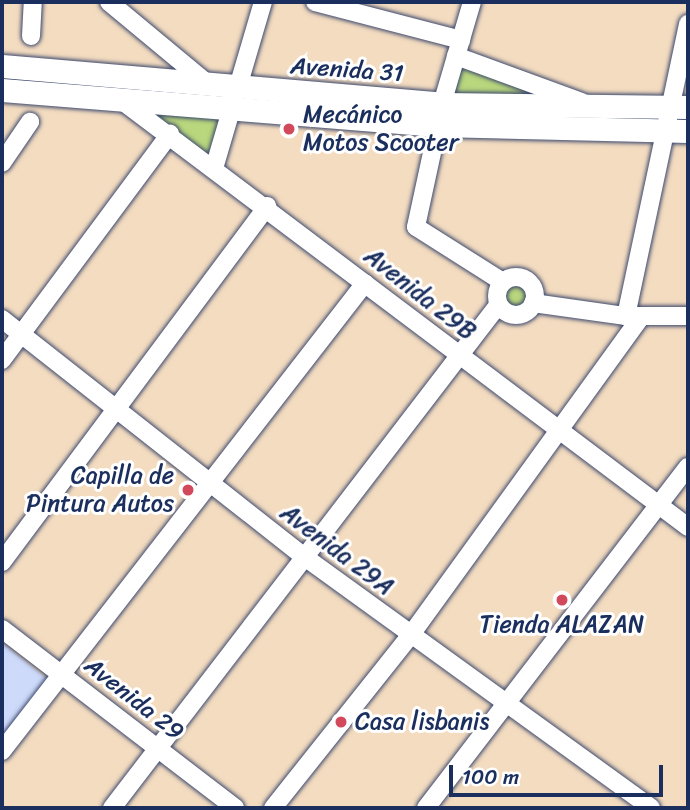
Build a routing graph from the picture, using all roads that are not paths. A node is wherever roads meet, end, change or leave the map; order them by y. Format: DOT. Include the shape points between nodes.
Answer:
graph roads {
  1 [pos="33,2"];
  2 [pos="108,2"];
  3 [pos="263,2"];
  4 [pos="315,2"];
  5 [pos="472,2"];
  6 [pos="363,8"];
  7 [pos="688,24"];
  8 [pos="31,36"];
  9 [pos="458,48"];
  10 [pos="2,66"];
  11 [pos="209,85"];
  12 [pos="2,90"];
  13 [pos="234,99"];
  14 [pos="121,100"];
  15 [pos="592,106"];
  16 [pos="679,107"];
  17 [pos="440,115"];
  18 [pos="30,122"];
  19 [pos="665,130"];
  20 [pos="688,131"];
  21 [pos="170,134"];
  22 [pos="2,163"];
  23 [pos="215,166"];
  24 [pos="267,206"];
  25 [pos="503,282"];
  26 [pos="365,283"];
  27 [pos="533,303"];
  28 [pos="499,304"];
  29 [pos="634,316"];
  30 [pos="688,316"];
  31 [pos="2,319"];
  32 [pos="22,335"];
  33 [pos="460,357"];
  34 [pos="2,360"];
  35 [pos="116,408"];
  36 [pos="561,432"];
  37 [pos="688,467"];
  38 [pos="208,483"];
  39 [pos="659,505"];
  40 [pos="688,527"];
  41 [pos="306,558"];
  42 [pos="2,562"];
  43 [pos="2,629"];
  44 [pos="410,636"];
  45 [pos="60,673"];
  46 [pos="505,705"];
  47 [pos="156,748"];
  48 [pos="2,751"];
  49 [pos="112,808"];
  50 [pos="235,808"];
  51 [pos="273,808"];
  52 [pos="426,808"];
  53 [pos="651,808"];
  1 -- 8 [label="street"];
  2 -- 11 [label="street"];
  3 -- 13 [label="street"];
  4 -- 6 [label="street"];
  5 -- 9 [label="street"];
  6 -- 9 [label="street"];
  7 -- 16 [label="street"];
  9 -- 15 [label="street"];
  9 -- 17 [label="street"];
  10 -- 11 [label="main road, Avenida 31"];
  11 -- 13 [label="main road, Avenida 31"];
  12 -- 14 [label="main road, Avenida 31"];
  13 -- 14 [label="main road, Avenida 31"];
  13 -- 17 [label="main road, Avenida 31"];
  13 -- 23 [label="street"];
  14 -- 21 [label="street, Avenida 29B"];
  15 -- 16 [label="main road, Avenida 31"];
  15 -- 17 [label="main road, Avenida 31"];
  16 -- 19 [label="street"];
  17 -- 19 [label="main road, Avenida 31"];
  17 -- 25 [label="street" via="416,227"];
  18 -- 22 [label="street"];
  19 -- 20 [label="main road, Avenida 31"];
  19 -- 29 [label="street"];
  21 -- 23 [label="street, Avenida 29B"];
  21 -- 32 [label="street"];
  23 -- 24 [label="street, Avenida 29B"];
  24 -- 26 [label="street, Avenida 29B"];
  24 -- 35 [label="street"];
  25 -- 27 [label="street" via="526,280"];
  25 -- 28 [label="street"];
  26 -- 33 [label="street, Avenida 29B"];
  26 -- 38 [label="street"];
  27 -- 28 [label="street" via="519,315"];
  27 -- 29 [label="street"];
  28 -- 33 [label="street"];
  29 -- 30 [label="street"];
  29 -- 36 [label="street"];
  31 -- 32 [label="street, Avenida 29A"];
  32 -- 34 [label="street"];
  32 -- 35 [label="street, Avenida 29A"];
  33 -- 36 [label="street, Avenida 29B"];
  33 -- 41 [label="street"];
  35 -- 38 [label="street, Avenida 29A"];
  35 -- 42 [label="street"];
  36 -- 39 [label="street, Avenida 29B"];
  36 -- 44 [label="street"];
  37 -- 39 [label="street"];
  38 -- 41 [label="street, Avenida 29A"];
  38 -- 45 [label="street"];
  39 -- 40 [label="street, Avenida 29B"];
  39 -- 46 [label="street"];
  41 -- 44 [label="street, Avenida 29A"];
  41 -- 47 [label="street"];
  43 -- 45 [label="street, Avenida 29"];
  44 -- 46 [label="street, Avenida 29A"];
  44 -- 51 [label="street"];
  45 -- 47 [label="street, Avenida 29"];
  45 -- 48 [label="street"];
  46 -- 52 [label="street"];
  46 -- 53 [label="street, Avenida 29A"];
  47 -- 49 [label="street"];
  47 -- 50 [label="street, Avenida 29"];
}
